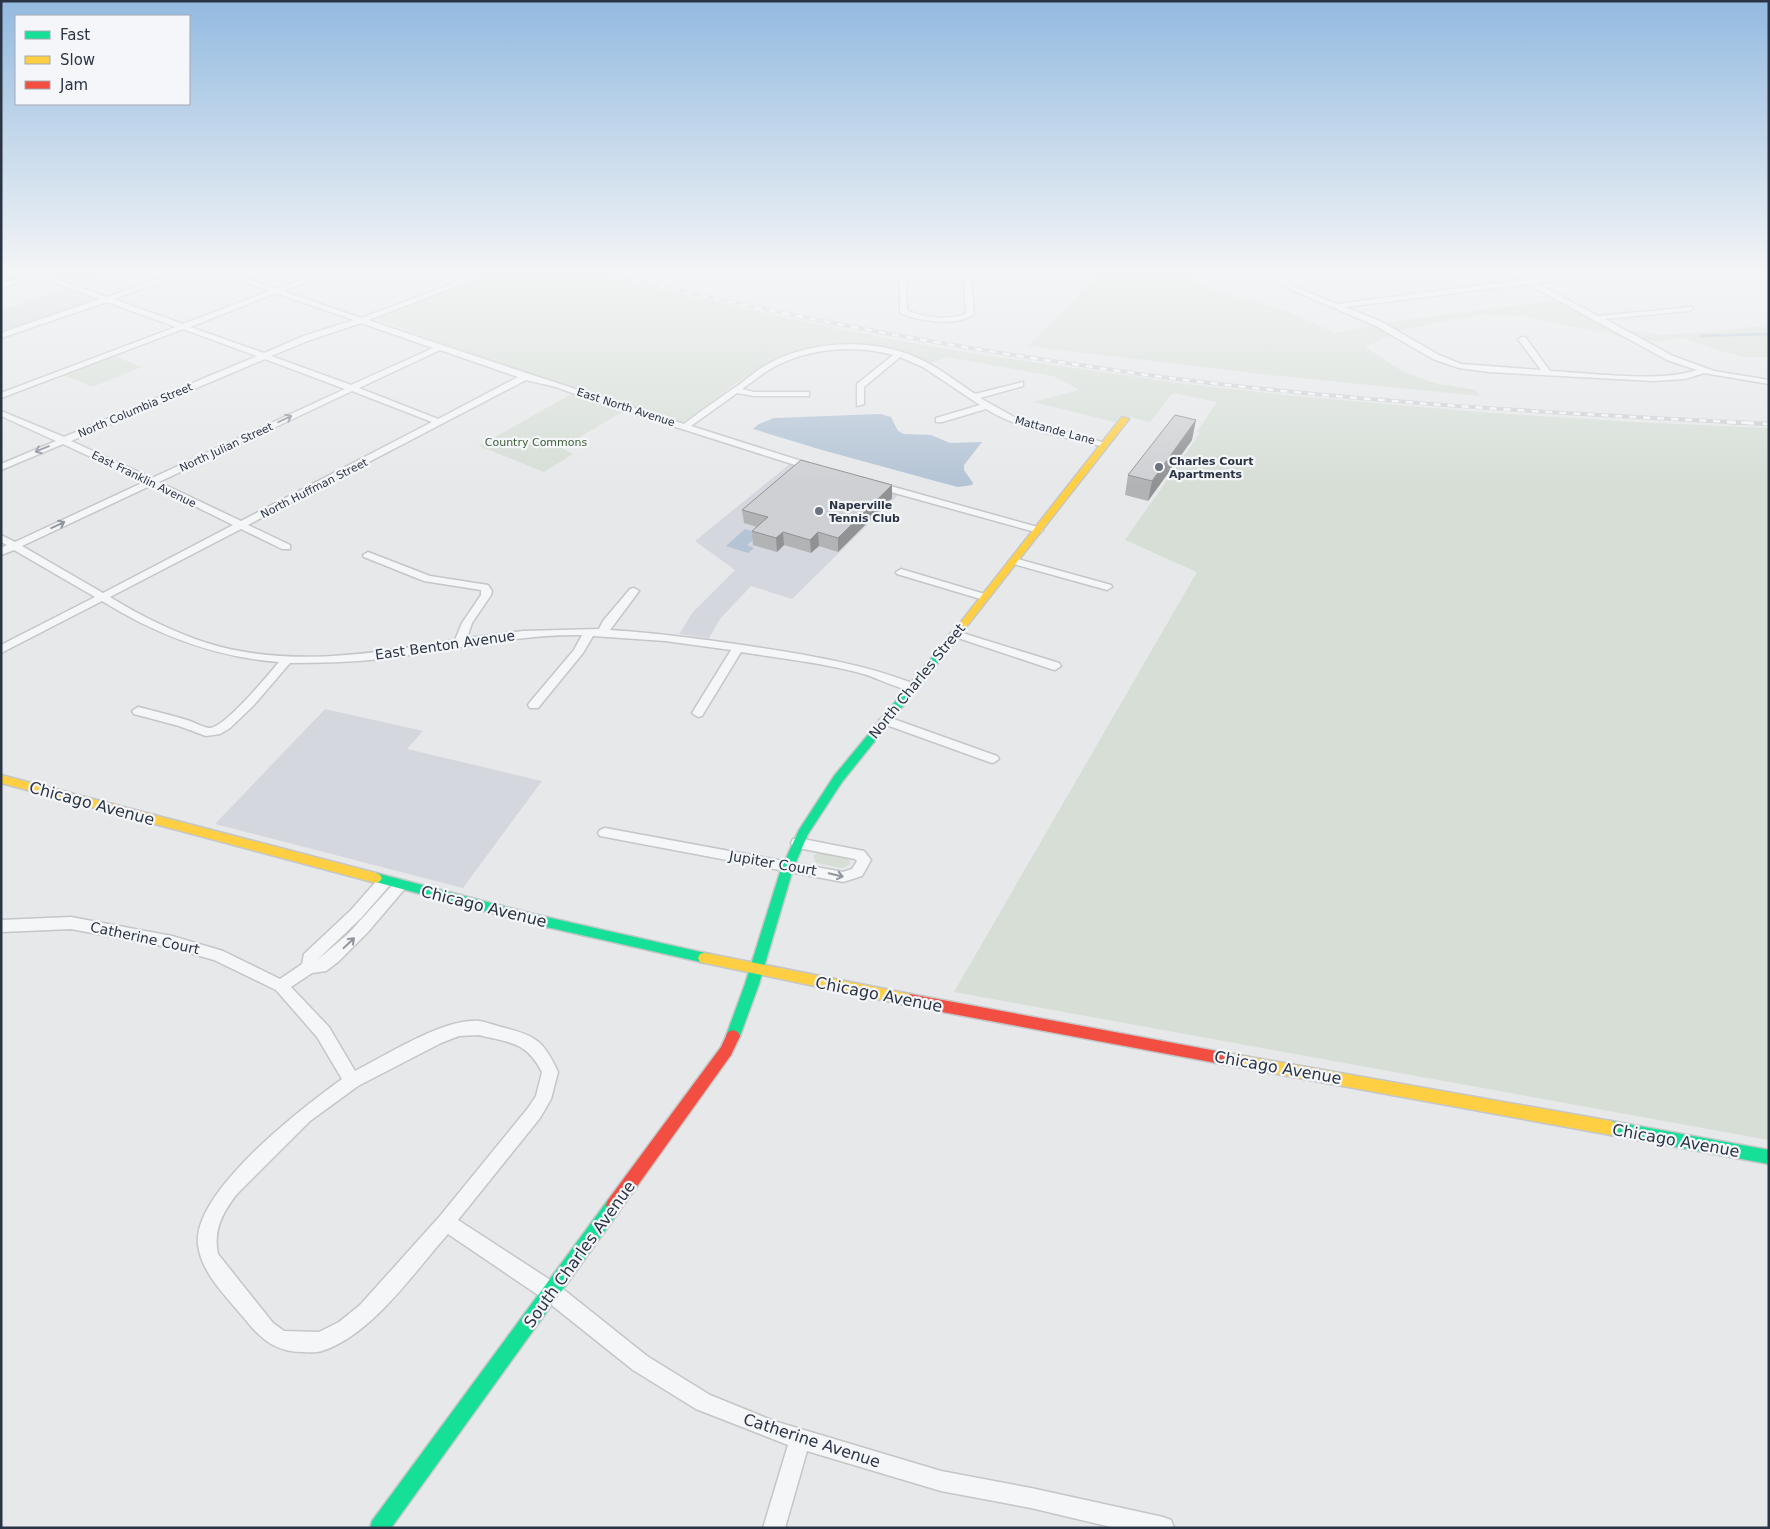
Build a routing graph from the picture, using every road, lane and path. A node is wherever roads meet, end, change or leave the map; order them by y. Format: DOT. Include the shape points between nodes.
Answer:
graph roads {
  1 [pos="142,342"];
  2 [pos="225,342"];
  3 [pos="296,342"];
  4 [pos="422,342"];
  5 [pos="1411,342"];
  6 [pos="1525,342"];
  7 [pos="1641,342"];
  8 [pos="438,348"];
  9 [pos="899,354"];
  10 [pos="264,356"];
  11 [pos="1704,370"];
  12 [pos="1547,373"];
  13 [pos="525,377"];
  14 [pos="1769,382"];
  15 [pos="1020,384"];
  16 [pos="352,388"];
  17 [pos="735,390"];
  18 [pos="806,394"];
  19 [pos="1,396"];
  20 [pos="975,397"];
  21 [pos="860,404"];
  22 [pos="987,406"];
  23 [pos="1,413"];
  24 [pos="1125,419"];
  25 [pos="939,420"];
  26 [pos="439,422"];
  27 [pos="686,426"];
  28 [pos="63,440"];
  29 [pos="1105,444"];
  30 [pos="1,467"];
  31 [pos="825,471"];
  32 [pos="152,482"];
  33 [pos="870,484"];
  34 [pos="241,525"];
  35 [pos="1038,530"];
  36 [pos="1,538"];
  37 [pos="14,546"];
  38 [pos="286,547"];
  39 [pos="1,552"];
  40 [pos="368,554"];
  41 [pos="1014,561"];
  42 [pos="901,572"];
  43 [pos="1107,587"];
  44 [pos="634,591"];
  45 [pos="103,597"];
  46 [pos="984,597"];
  47 [pos="589,632"];
  48 [pos="602,632"];
  49 [pos="956,634"];
  50 [pos="460,642"];
  51 [pos="738,648"];
  52 [pos="1,650"];
  53 [pos="288,658"];
  54 [pos="1055,666"];
  55 [pos="912,687"];
  56 [pos="534,705"];
  57 [pos="138,711"];
  58 [pos="698,713"];
  59 [pos="885,720"];
  60 [pos="993,759"];
  61 [pos="1,778"];
  62 [pos="605,832"];
  63 [pos="798,843"];
  64 [pos="788,867"];
  65 [pos="385,881"];
  66 [pos="401,885"];
  67 [pos="1,926"];
  68 [pos="309,967"];
  69 [pos="756,969"];
  70 [pos="282,986"];
  71 [pos="352,1080"];
  72 [pos="1769,1157"];
  73 [pos="446,1222"];
  74 [pos="551,1292"];
  75 [pos="800,1439"];
  76 [pos="379,1528"];
  77 [pos="774,1528"];
  78 [pos="1163,1528"];
  1 -- 19 [label="street"];
  2 -- 10 [label="street"];
  3 -- 10 [label="street, North Columbia Street"];
  4 -- 8 [label="street, East North Avenue"];
  5 -- 12 [label="street" via="1450,363 1478,369"];
  6 -- 12 [label="street"];
  7 -- 11 [label="street"];
  8 -- 13 [label="street, East North Avenue"];
  8 -- 16 [label="street, North Julian Street"];
  9 -- 17 [label="street, Mattande Lane" via="851,348 809,350 776,362"];
  9 -- 20 [label="street, Mattande Lane" via="927,365"];
  9 -- 21 [label="street" via="860,386"];
  10 -- 16 [label="street"];
  10 -- 28 [label="street, North Columbia Street"];
  11 -- 12 [label="street" via="1668,379"];
  11 -- 14 [label="street"];
  13 -- 26 [label="street, North Huffman Street"];
  13 -- 27 [label="street, East North Avenue"];
  15 -- 20 [label="street"];
  16 -- 26 [label="street"];
  32 -- 16 [label="street, North Julian Street, one-way"];
  17 -- 18 [label="street" via="754,394"];
  17 -- 27 [label="street, Mattande Lane"];
  20 -- 22 [label="street, Mattande Lane"];
  22 -- 25 [label="street"];
  22 -- 29 [label="street, Mattande Lane" via="1028,425"];
  23 -- 28 [label="street, East Franklin Avenue"];
  24 -- 29 [label="main road, North Charles Street"];
  26 -- 34 [label="street, North Huffman Street"];
  27 -- 31 [label="street, East North Avenue"];
  28 -- 30 [label="street, North Columbia Street, one-way"];
  28 -- 32 [label="street, East Franklin Avenue"];
  29 -- 35 [label="main road, North Charles Street"];
  32 -- 34 [label="street, East Franklin Avenue"];
  37 -- 32 [label="street, North Julian Street, one-way"];
  33 -- 35 [label="street"];
  34 -- 38 [label="street, East Franklin Avenue"];
  34 -- 45 [label="street, North Huffman Street"];
  35 -- 41 [label="main road, North Charles Street"];
  36 -- 37 [label="street, East Benton Avenue"];
  37 -- 39 [label="street, North Julian Street"];
  37 -- 45 [label="street, East Benton Avenue"];
  40 -- 50 [label="street" via="428,579 484,587 486,595 467,622"];
  41 -- 43 [label="street"];
  41 -- 46 [label="main road, North Charles Street"];
  42 -- 46 [label="street"];
  44 -- 48 [label="street"];
  45 -- 52 [label="street, North Huffman Street"];
  45 -- 53 [label="street, East Benton Avenue" via="183,639 222,650"];
  46 -- 49 [label="main road, North Charles Street"];
  47 -- 48 [label="street, East Benton Avenue"];
  47 -- 50 [label="street, East Benton Avenue" via="523,634"];
  47 -- 56 [label="street" via="579,651"];
  48 -- 51 [label="street, East Benton Avenue" via="649,635"];
  49 -- 54 [label="street"];
  49 -- 55 [label="main road, North Charles Street"];
  50 -- 53 [label="street, East Benton Avenue" via="368,656"];
  51 -- 55 [label="street, East Benton Avenue" via="846,666"];
  51 -- 58 [label="street"];
  53 -- 57 [label="street" via="238,715 215,732"];
  55 -- 59 [label="main road, North Charles Street"];
  59 -- 60 [label="street"];
  59 -- 63 [label="main road, North Charles Street" via="820,804"];
  61 -- 65 [label="main road, Chicago Avenue"];
  62 -- 64 [label="street, Jupiter Court"];
  63 -- 64 [label="main road, North Charles Street"];
  64 -- 63 [label="street, Jupiter Court, one-way" via="844,877 859,872 863,867 864,860 859,855"];
  64 -- 69 [label="main road, North Charles Street"];
  65 -- 66 [label="main road, Chicago Avenue"];
  65 -- 68 [label="street" via="309,958"];
  68 -- 66 [label="street, one-way" via="321,967 339,953"];
  66 -- 69 [label="main road, Chicago Avenue" via="597,934"];
  67 -- 70 [label="street, Catherine Court" via="71,923 172,942 218,955"];
  68 -- 70 [label="street"];
  69 -- 72 [label="main road, Chicago Avenue" via="984,1015"];
  69 -- 74 [label="main road, South Charles Avenue" via="737,1030 719,1062"];
  70 -- 71 [label="street" via="323,1032"];
  71 -- 73 [label="street" via="459,1029 480,1028 518,1038 539,1051 550,1072 543,1099"];
  71 -- 73 [label="street" via="304,1116 220,1202 205,1235 214,1266 273,1336 293,1342 320,1342 346,1329 367,1312"];
  73 -- 74 [label="street, Catherine Avenue"];
  74 -- 75 [label="street, Catherine Avenue" via="640,1364 674,1385 703,1402"];
  74 -- 76 [label="main road, South Charles Avenue"];
  75 -- 77 [label="street"];
  75 -- 78 [label="street, Catherine Avenue" via="941,1481"];
}
